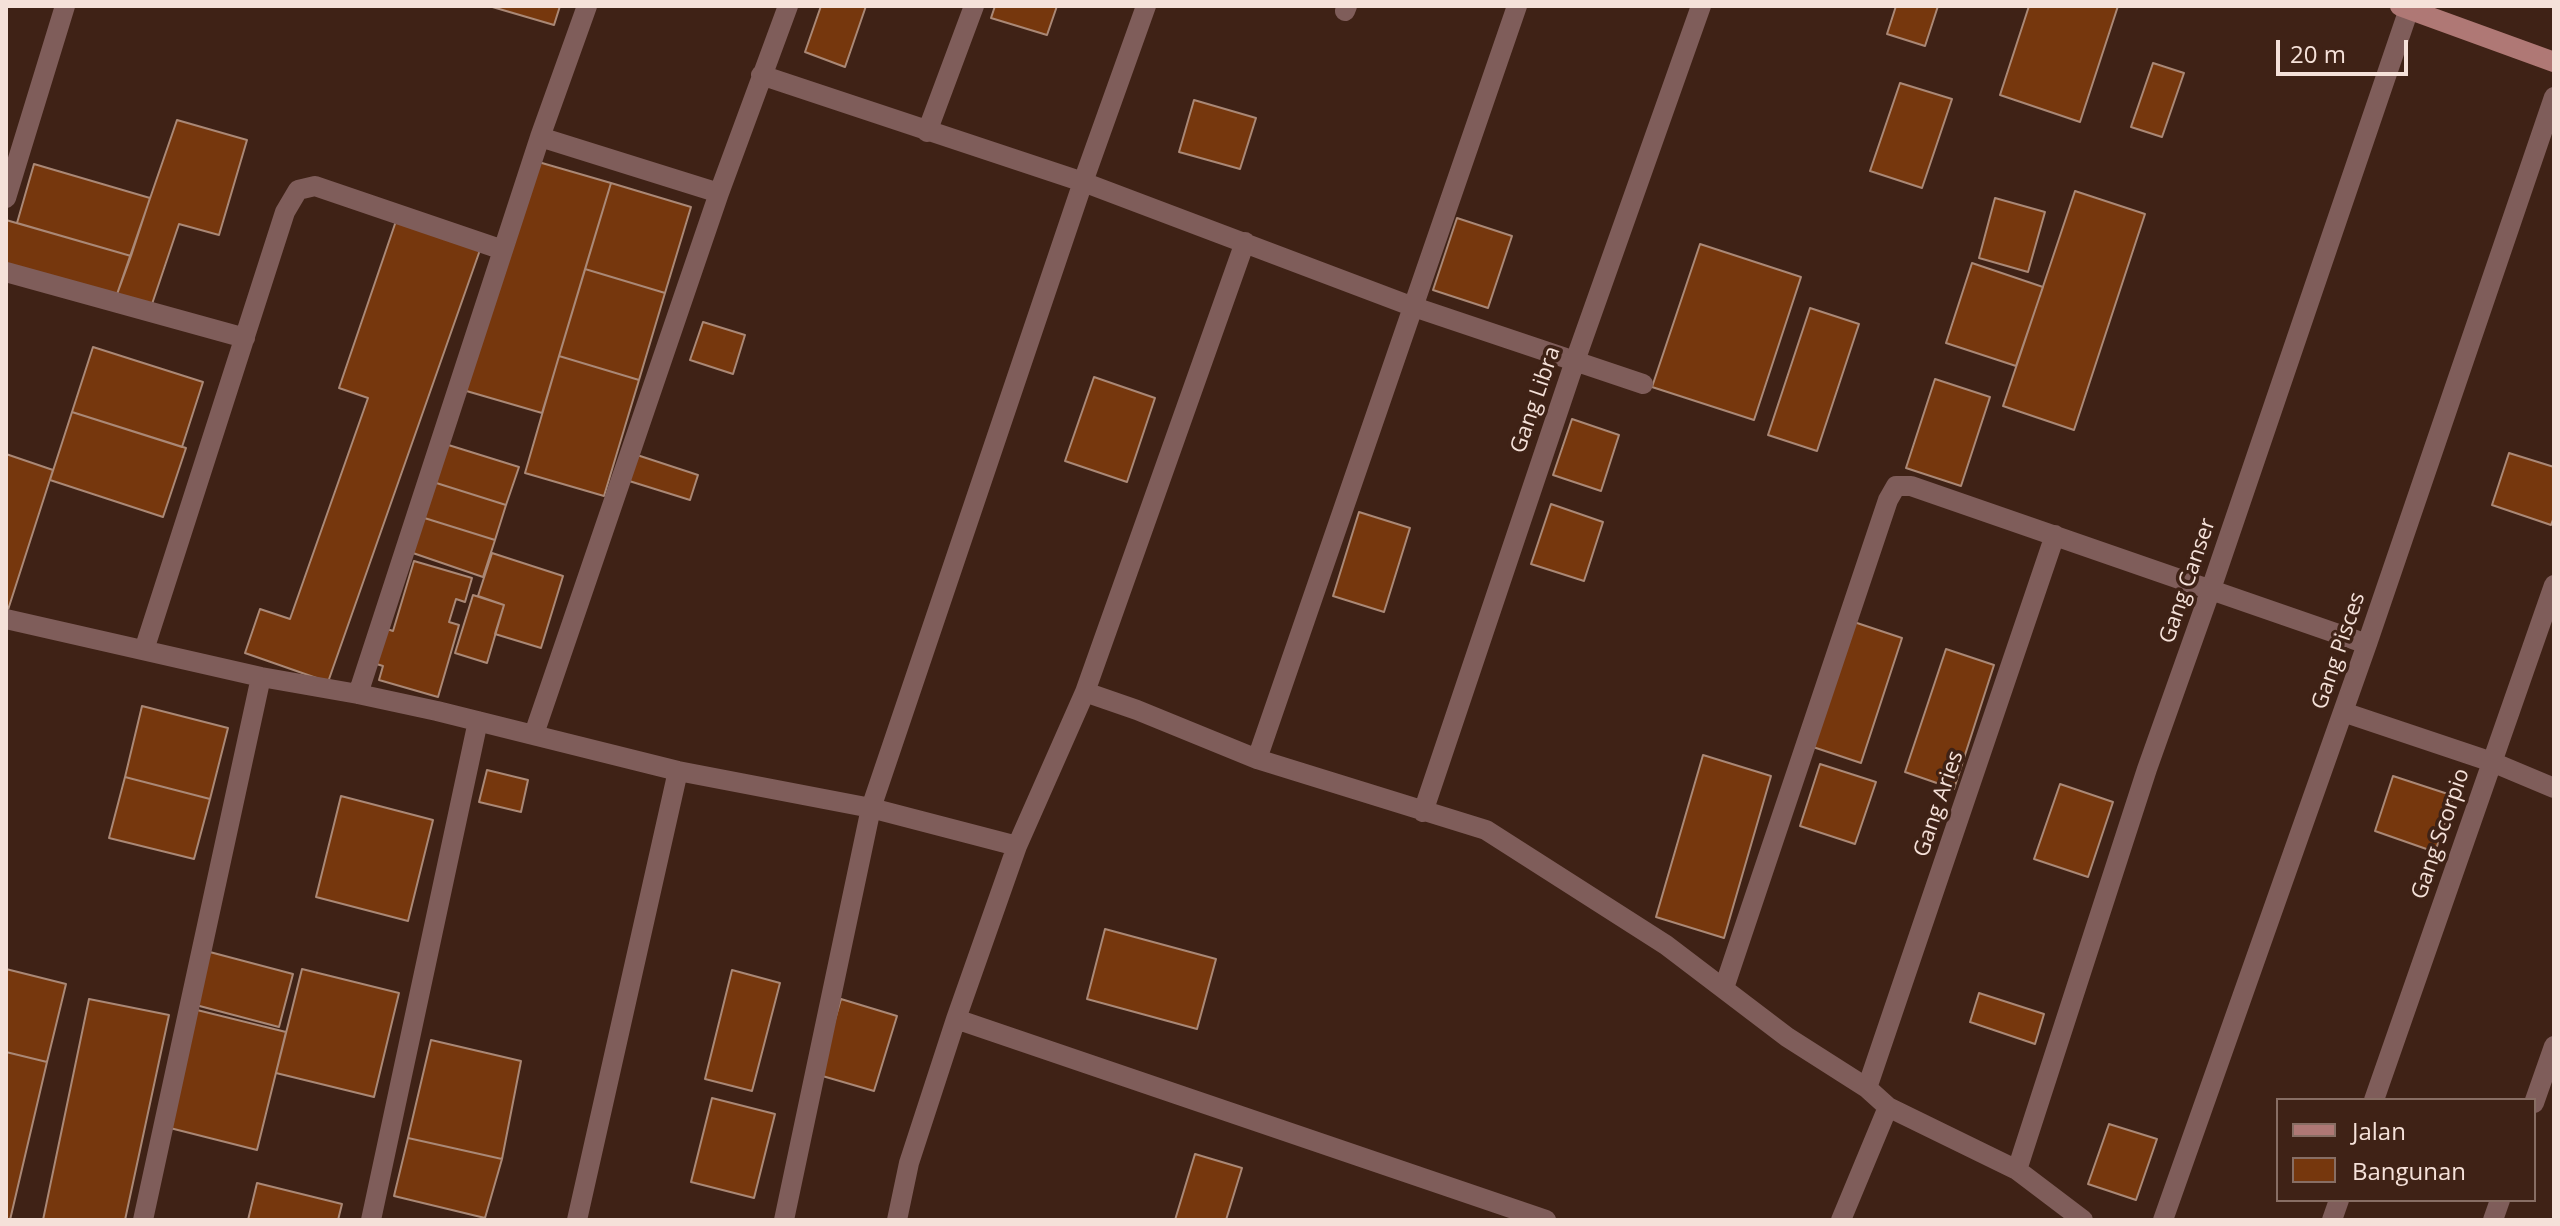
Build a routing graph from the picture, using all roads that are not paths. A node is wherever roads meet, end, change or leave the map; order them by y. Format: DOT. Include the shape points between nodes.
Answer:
graph roads {
  1 [pos="65,6"];
  2 [pos="587,6"];
  3 [pos="788,6"];
  4 [pos="974,6"];
  5 [pos="1146,6"];
  6 [pos="1517,6"];
  7 [pos="1701,6"];
  8 [pos="2404,8"];
  9 [pos="2554,62"];
  10 [pos="761,75"];
  11 [pos="2554,97"];
  12 [pos="927,132"];
  13 [pos="540,137"];
  14 [pos="1083,182"];
  15 [pos="719,193"];
  16 [pos="6,198"];
  17 [pos="1245,242"];
  18 [pos="503,250"];
  19 [pos="6,272"];
  20 [pos="1411,306"];
  21 [pos="245,338"];
  22 [pos="1575,361"];
  23 [pos="1643,384"];
  24 [pos="2055,535"];
  25 [pos="2554,585"];
  26 [pos="2211,589"];
  27 [pos="6,619"];
  28 [pos="2367,644"];
  29 [pos="144,650"];
  30 [pos="261,677"];
  31 [pos="1085,692"];
  32 [pos="358,694"];
  33 [pos="2343,712"];
  34 [pos="478,721"];
  35 [pos="534,734"];
  36 [pos="1257,759"];
  37 [pos="2492,762"];
  38 [pos="678,771"];
  39 [pos="2554,788"];
  40 [pos="871,808"];
  41 [pos="1423,812"];
  42 [pos="1017,846"];
  43 [pos="1724,988"];
  44 [pos="956,1019"];
  45 [pos="2554,1046"];
  46 [pos="1867,1088"];
  47 [pos="2375,1098"];
  48 [pos="2536,1098"];
  49 [pos="1888,1107"];
  50 [pos="2017,1170"];
  51 [pos="143,1220"];
  52 [pos="371,1220"];
  53 [pos="577,1220"];
  54 [pos="784,1220"];
  55 [pos="897,1220"];
  56 [pos="1546,1220"];
  57 [pos="1841,1220"];
  58 [pos="2083,1220"];
  59 [pos="2163,1220"];
  1 -- 16 [label="street"];
  2 -- 13 [label="street"];
  3 -- 10 [label="street"];
  4 -- 12 [label="street"];
  5 -- 14 [label="street"];
  6 -- 20 [label="street"];
  7 -- 22 [label="street, Gang Libra"];
  8 -- 9 [label="main road"];
  8 -- 26 [label="street, Gang Canser"];
  10 -- 12 [label="street"];
  10 -- 15 [label="street"];
  11 -- 28 [label="street, Gang Pisces"];
  12 -- 14 [label="street"];
  13 -- 15 [label="street"];
  13 -- 18 [label="street"];
  14 -- 17 [label="street"];
  14 -- 40 [label="street"];
  15 -- 35 [label="street"];
  17 -- 20 [label="street"];
  17 -- 31 [label="street"];
  18 -- 21 [label="street" via="315,186 298,190 285,212"];
  18 -- 32 [label="street"];
  19 -- 21 [label="street"];
  20 -- 22 [label="street"];
  20 -- 36 [label="street"];
  21 -- 29 [label="street"];
  22 -- 23 [label="street"];
  22 -- 41 [label="street, Gang Libra"];
  24 -- 26 [label="street"];
  24 -- 43 [label="street" via="1911,486 1896,486 1891,492"];
  24 -- 46 [label="street, Gang Aries"];
  25 -- 37 [label="street, Gang Scorpio"];
  26 -- 28 [label="street"];
  26 -- 50 [label="street, Gang Canser"];
  27 -- 29 [label="street"];
  28 -- 33 [label="street, Gang Pisces"];
  29 -- 30 [label="street"];
  30 -- 32 [label="street"];
  30 -- 51 [label="street"];
  31 -- 36 [label="street"];
  31 -- 42 [label="street"];
  32 -- 34 [label="street"];
  33 -- 37 [label="street"];
  33 -- 59 [label="street, Gang Pisces"];
  34 -- 35 [label="street"];
  34 -- 52 [label="street"];
  35 -- 38 [label="street"];
  36 -- 41 [label="street"];
  37 -- 39 [label="street"];
  37 -- 47 [label="street, Gang Scorpio"];
  38 -- 40 [label="street"];
  38 -- 53 [label="street"];
  40 -- 42 [label="street"];
  40 -- 54 [label="street"];
  41 -- 43 [label="street" via="1486,830"];
  42 -- 44 [label="street"];
  43 -- 46 [label="street" via="1827,1065"];
  44 -- 55 [label="street" via="909,1163"];
  44 -- 56 [label="street"];
  45 -- 48 [label="street"];
  46 -- 49 [label="street"];
  49 -- 50 [label="street"];
  49 -- 57 [label="street"];
  50 -- 58 [label="street"];
}
